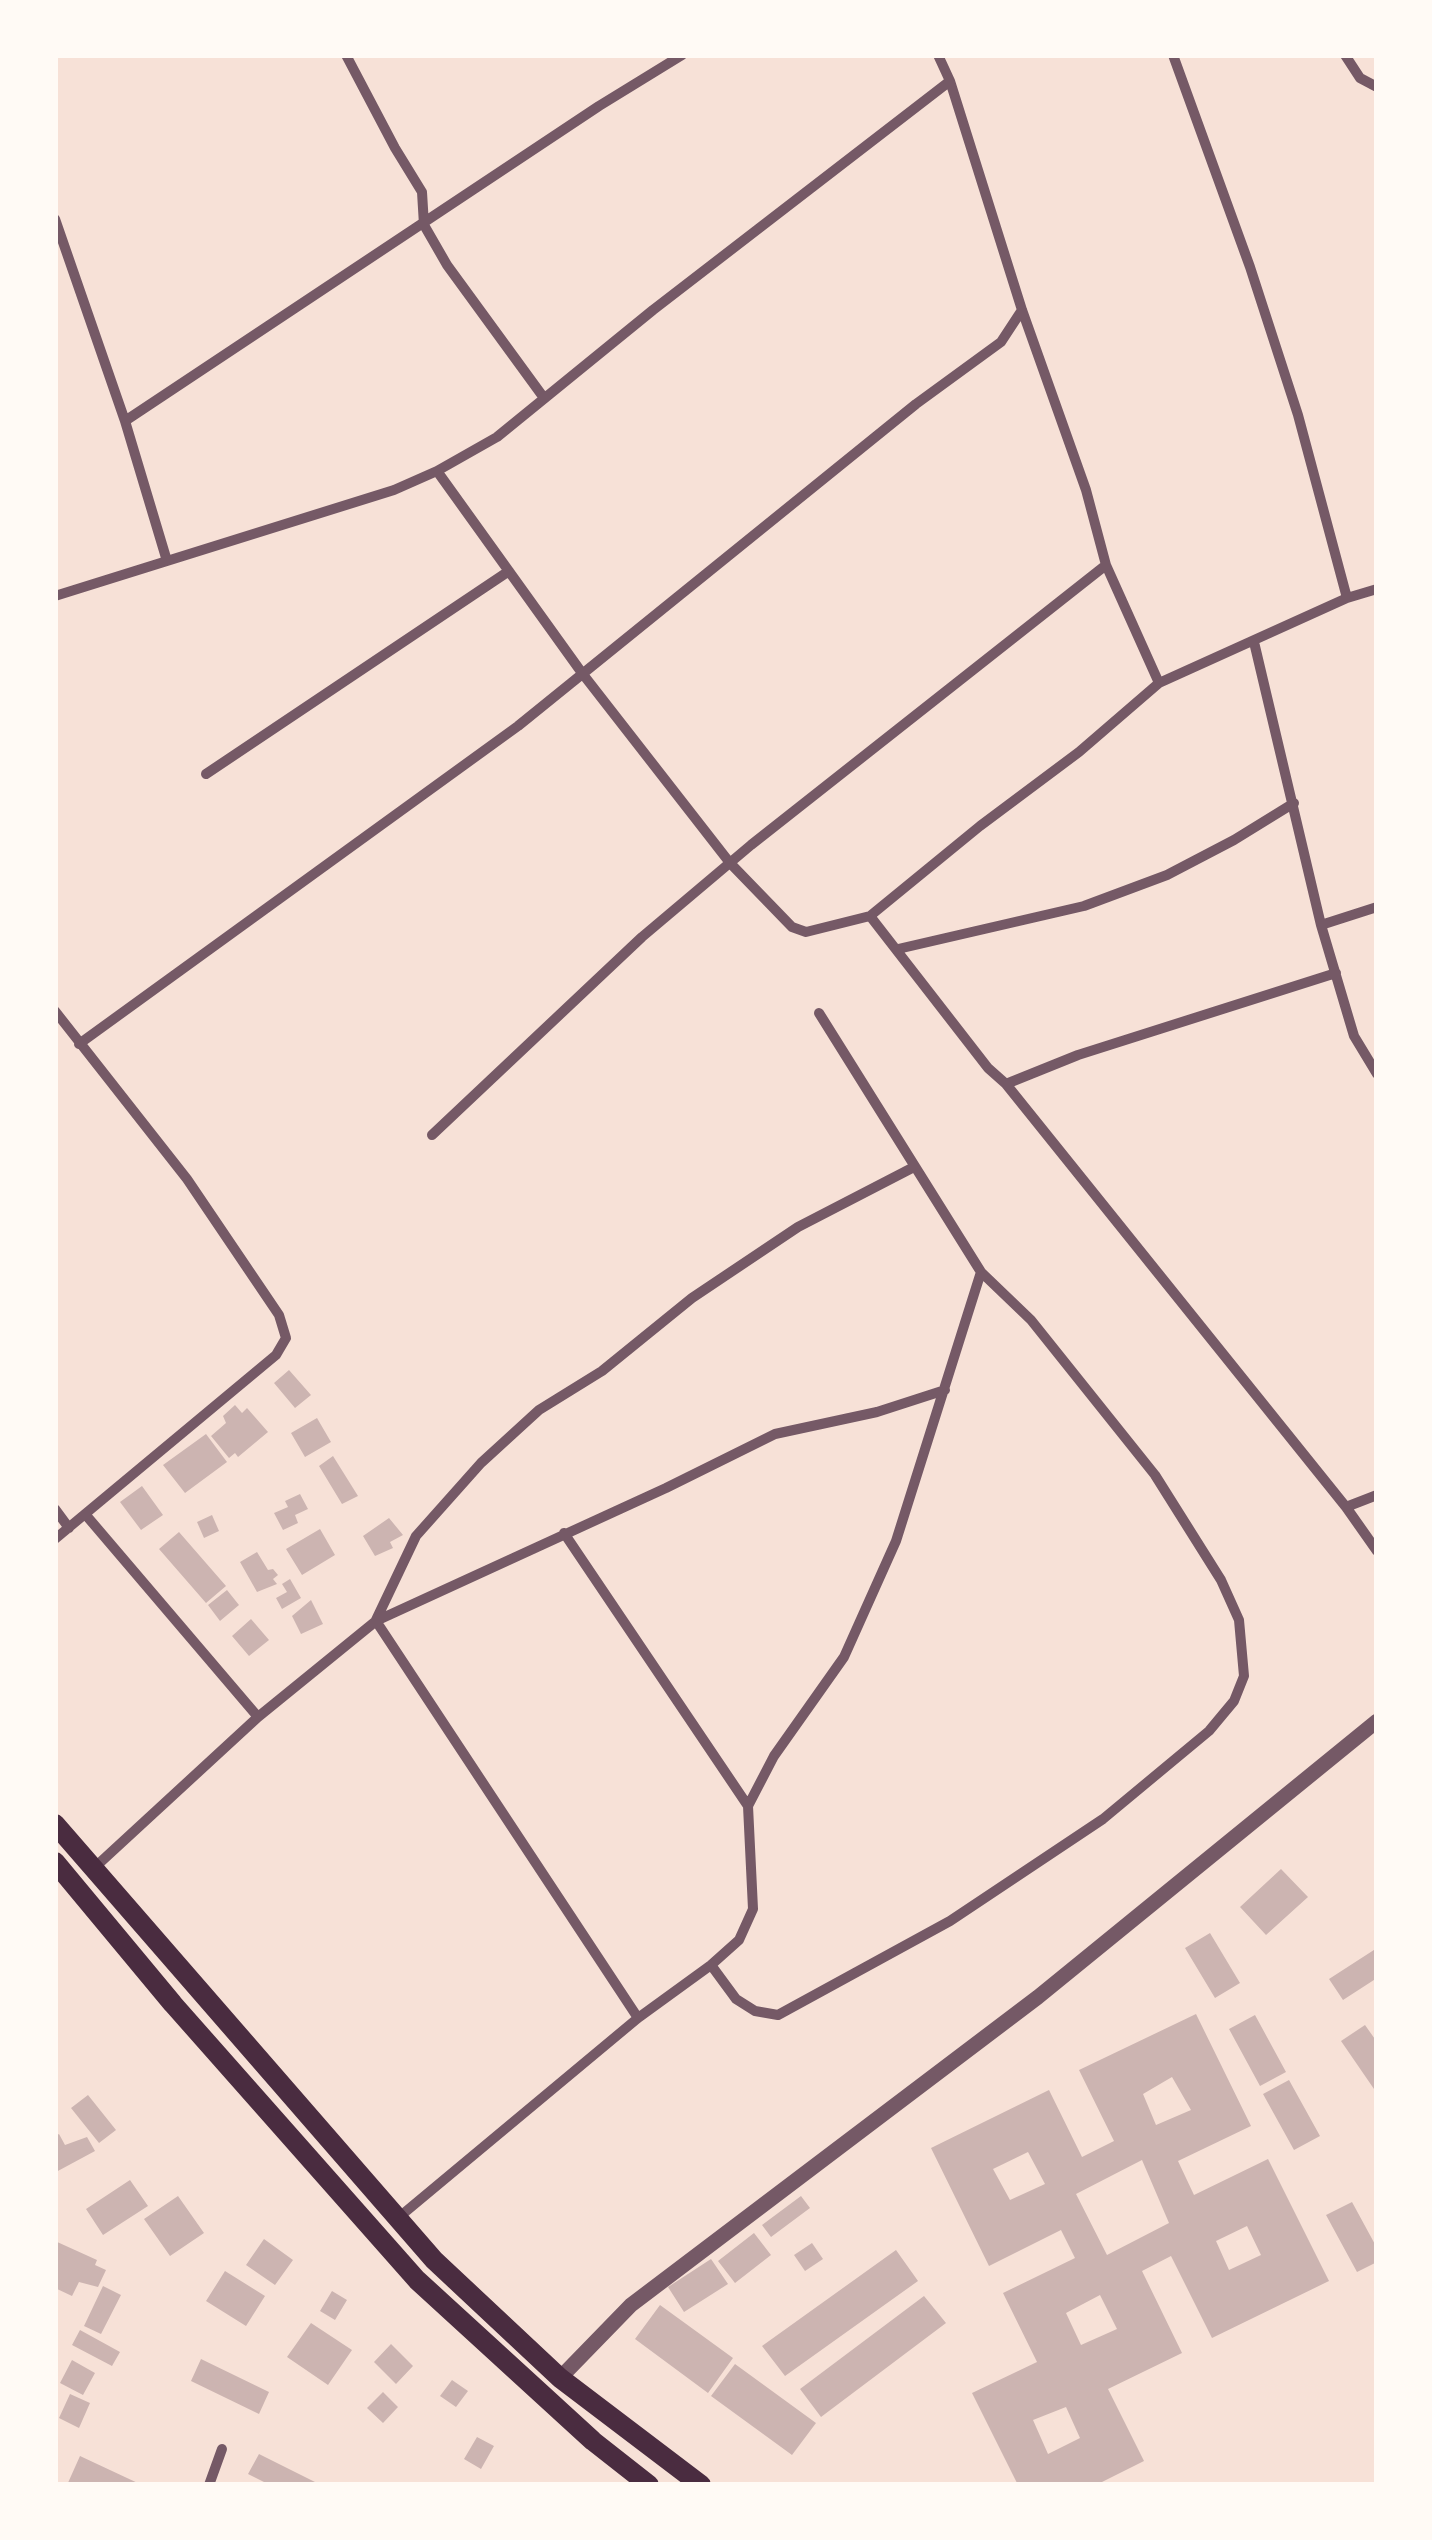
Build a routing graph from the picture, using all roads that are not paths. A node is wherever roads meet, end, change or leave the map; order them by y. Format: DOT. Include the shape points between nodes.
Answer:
graph roads {
  1 [pos="346,55"];
  2 [pos="682,55"];
  3 [pos="938,55"];
  4 [pos="1174,55"];
  5 [pos="1346,55"];
  6 [pos="950,81"];
  7 [pos="1377,87"];
  8 [pos="55,219"];
  9 [pos="424,225"];
  10 [pos="1022,310"];
  11 [pos="544,398"];
  12 [pos="125,421"];
  13 [pos="437,471"];
  14 [pos="167,561"];
  15 [pos="1106,565"];
  16 [pos="509,571"];
  17 [pos="1377,589"];
  18 [pos="55,596"];
  19 [pos="1346,598"];
  20 [pos="1254,642"];
  21 [pos="582,673"];
  22 [pos="1159,682"];
  23 [pos="206,774"];
  24 [pos="1294,803"];
  25 [pos="730,863"];
  26 [pos="1377,907"];
  27 [pos="870,916"];
  28 [pos="1322,925"];
  29 [pos="898,949"];
  30 [pos="1336,973"];
  31 [pos="55,1010"];
  32 [pos="819,1013"];
  33 [pos="79,1044"];
  34 [pos="1376,1070"];
  35 [pos="1006,1084"];
  36 [pos="432,1135"];
  37 [pos="914,1167"];
  38 [pos="981,1272"];
  39 [pos="945,1390"];
  40 [pos="1377,1495"];
  41 [pos="1346,1507"];
  42 [pos="55,1510"];
  43 [pos="85,1514"];
  44 [pos="69,1528"];
  45 [pos="564,1532"];
  46 [pos="55,1539"];
  47 [pos="1377,1550"];
  48 [pos="376,1621"];
  49 [pos="258,1717"];
  50 [pos="1377,1721"];
  51 [pos="748,1806"];
  52 [pos="55,1824"];
  53 [pos="55,1862"];
  54 [pos="94,1870"];
  55 [pos="711,1966"];
  56 [pos="638,2018"];
  57 [pos="398,2218"];
  58 [pos="560,2378"];
  59 [pos="222,2449"];
  60 [pos="209,2485"];
  61 [pos="649,2485"];
  62 [pos="701,2485"];
  1 -- 9 [label="street" via="422,192"];
  2 -- 9 [label="street"];
  3 -- 6 [label="street"];
  4 -- 19 [label="street" via="1298,415"];
  5 -- 7 [label="street" via="1360,78"];
  6 -- 10 [label="street"];
  6 -- 11 [label="street"];
  8 -- 12 [label="street"];
  9 -- 11 [label="street"];
  9 -- 12 [label="street"];
  10 -- 15 [label="street"];
  10 -- 21 [label="street" via="1001,342"];
  11 -- 13 [label="street" via="496,437"];
  12 -- 14 [label="street"];
  13 -- 14 [label="street"];
  13 -- 16 [label="street"];
  14 -- 18 [label="street"];
  15 -- 22 [label="street"];
  15 -- 25 [label="street"];
  16 -- 21 [label="street"];
  16 -- 23 [label="street"];
  17 -- 19 [label="street"];
  19 -- 20 [label="street"];
  20 -- 22 [label="street"];
  20 -- 24 [label="street"];
  21 -- 25 [label="street"];
  21 -- 33 [label="street"];
  22 -- 27 [label="street"];
  24 -- 28 [label="street"];
  24 -- 29 [label="street" via="1134,888"];
  25 -- 27 [label="street" via="792,928 806,932"];
  25 -- 36 [label="street"];
  26 -- 28 [label="street"];
  27 -- 29 [label="street"];
  28 -- 30 [label="street"];
  29 -- 35 [label="street"];
  30 -- 34 [label="street" via="1354,1036"];
  30 -- 35 [label="street"];
  31 -- 33 [label="street"];
  32 -- 37 [label="street"];
  33 -- 43 [label="street" via="188,1178 278,1315 286,1338 276,1355"];
  35 -- 41 [label="street"];
  37 -- 38 [label="street"];
  37 -- 48 [label="street" via="798,1228 539,1410 480,1463 416,1536"];
  38 -- 39 [label="street"];
  38 -- 55 [label="street" via="1031,1320 1155,1475 1239,1620 1244,1676 1209,1731 1103,1819 950,1920 778,2015 755,2012 736,1999"];
  39 -- 45 [label="street" via="775,1434"];
  39 -- 51 [label="street" via="896,1541 844,1657 774,1756"];
  40 -- 41 [label="street"];
  41 -- 47 [label="street"];
  42 -- 44 [label="street"];
  43 -- 44 [label="street"];
  43 -- 49 [label="street"];
  44 -- 46 [label="street"];
  45 -- 48 [label="street"];
  45 -- 51 [label="street"];
  48 -- 49 [label="street"];
  48 -- 56 [label="street"];
  49 -- 54 [label="street"];
  50 -- 58 [label="street" via="1038,1997 631,2305"];
  51 -- 55 [label="street" via="753,1910 739,1940"];
  52 -- 54 [label="main road"];
  53 -- 61 [label="main road" via="417,2280"];
  54 -- 57 [label="main road"];
  55 -- 56 [label="street"];
  56 -- 57 [label="street"];
  57 -- 58 [label="main road" via="488,2314"];
  58 -- 62 [label="main road"];
  59 -- 60 [label="street"];
}
